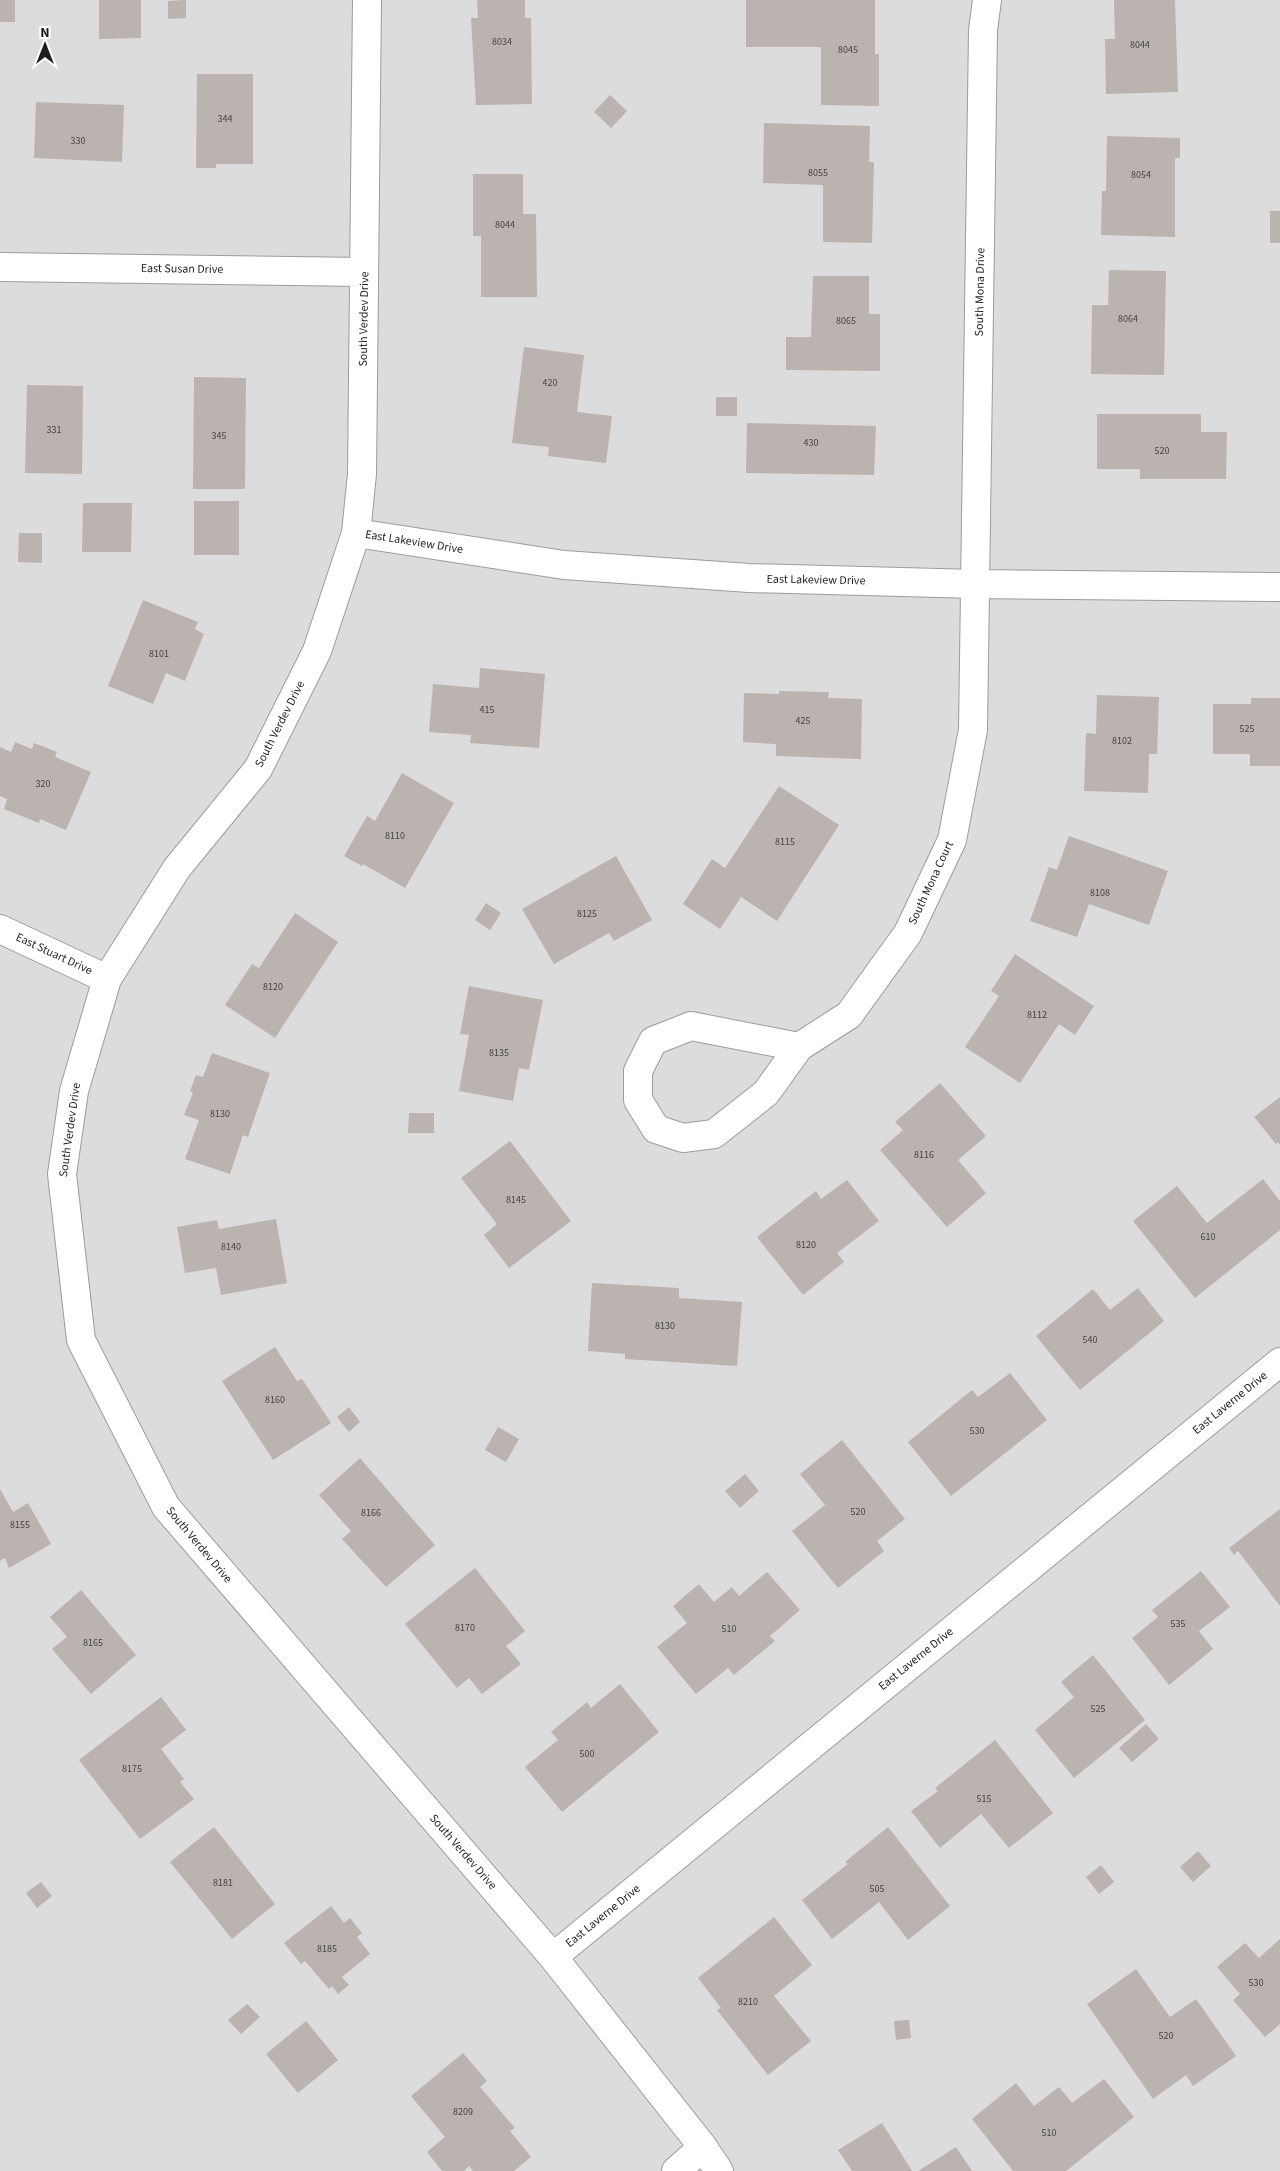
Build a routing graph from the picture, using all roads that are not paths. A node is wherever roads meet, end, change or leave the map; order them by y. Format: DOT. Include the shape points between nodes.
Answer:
graph roads {
  1 [pos="366,0"];
  2 [pos="986,0"];
  3 [pos="0,267"];
  4 [pos="364,272"];
  5 [pos="356,533"];
  6 [pos="976,584"];
  7 [pos="1280,587"];
  8 [pos="0,929"];
  9 [pos="108,979"];
  10 [pos="799,1047"];
  11 [pos="1280,1362"];
  12 [pos="553,1957"];
  13 [pos="703,2147"];
  14 [pos="676,2171"];
  15 [pos="719,2171"];
  1 -- 4 [label="street, South Verdev Drive"];
  2 -- 6 [label="street, South Mona Drive"];
  3 -- 4 [label="street, East Susan Drive"];
  4 -- 5 [label="street, South Verdev Drive" via="362,474"];
  5 -- 6 [label="street, East Lakeview Drive" via="564,565 749,578"];
  5 -- 9 [label="street, South Verdev Drive" via="317,651 258,769 177,868"];
  6 -- 7 [label="street, East Lakeview Drive"];
  6 -- 10 [label="street, South Mona Court" via="973,730 952,840 908,933 848,1015"];
  8 -- 9 [label="street, East Stuart Drive"];
  9 -- 12 [label="street, South Verdev Drive" via="74,1091 62,1174 81,1340 166,1507"];
  10 -- 10 [label="street, South Mona Court" via="691,1026 653,1041 638,1071 638,1100 656,1129 683,1138 714,1134 766,1093"];
  11 -- 12 [label="street, East Laverne Drive"];
  12 -- 13 [label="street, South Verdev Drive"];
  13 -- 14 [label="street"];
  13 -- 15 [label="street, South Verdev Drive"];
}
